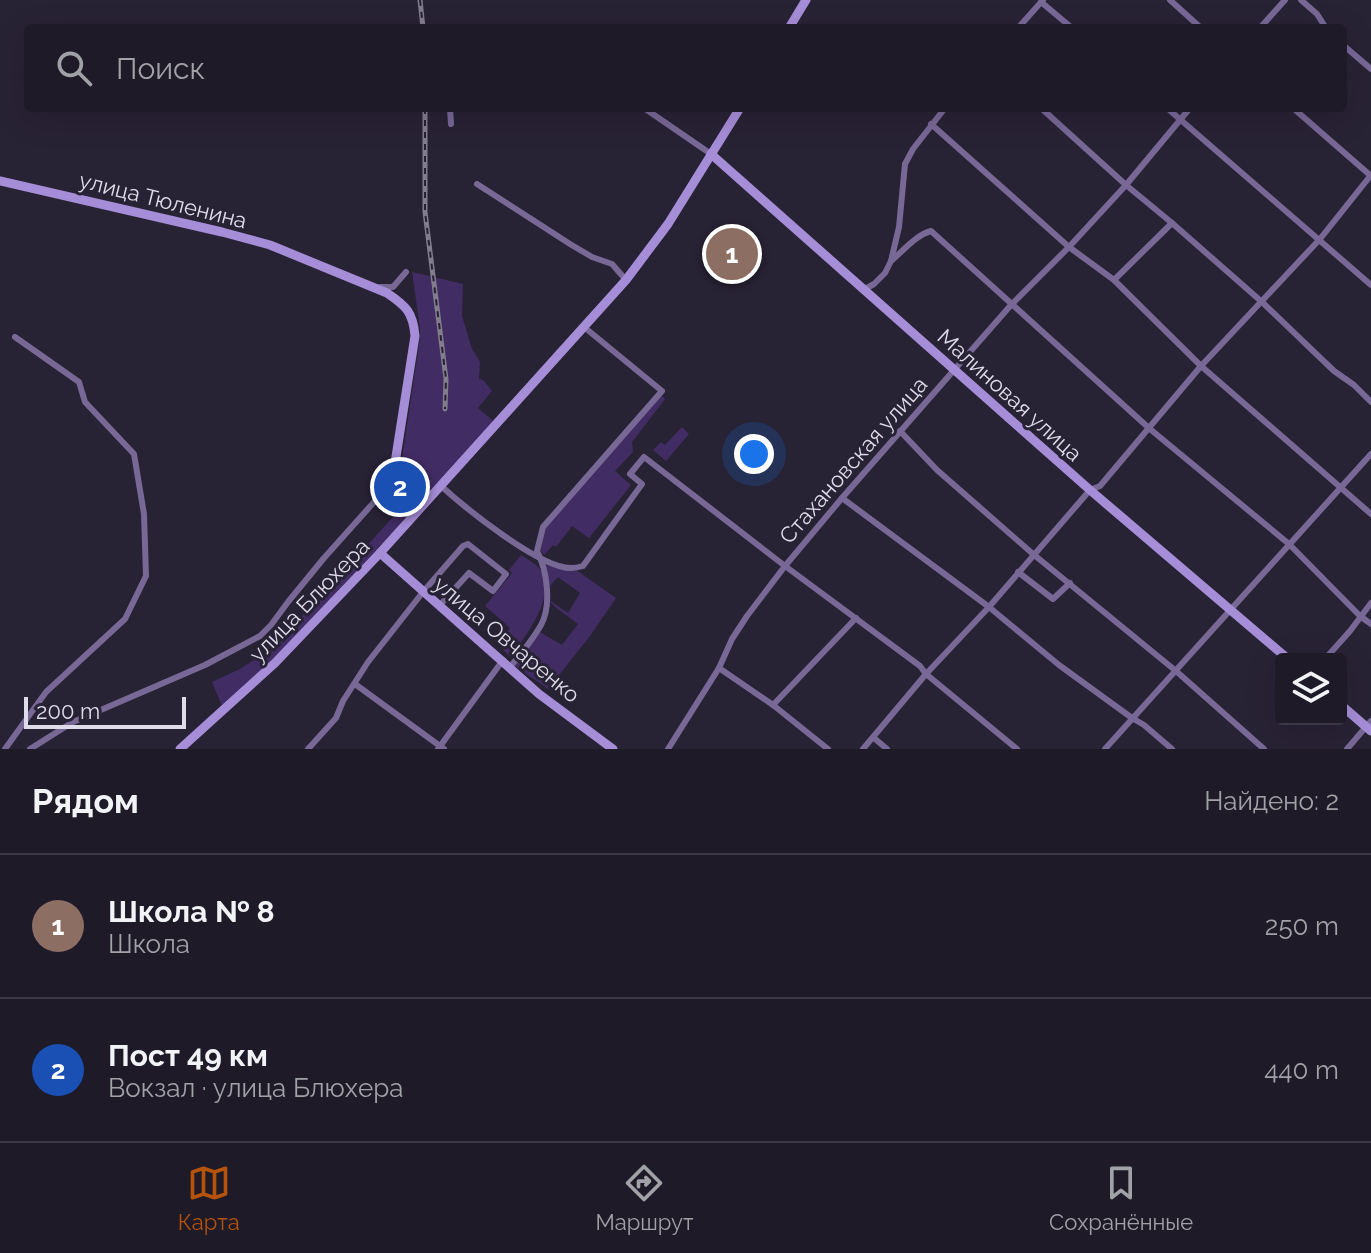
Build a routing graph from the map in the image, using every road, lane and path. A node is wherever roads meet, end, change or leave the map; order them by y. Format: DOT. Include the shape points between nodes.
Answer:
graph roads {
  1 [pos="806,0"];
  2 [pos="1170,0"];
  3 [pos="1186,0"];
  4 [pos="1285,0"];
  5 [pos="1301,0"];
  6 [pos="1042,1"];
  7 [pos="1179,9"];
  8 [pos="791,24"];
  9 [pos="1022,24"];
  10 [pos="1068,24"];
  11 [pos="1196,24"];
  12 [pos="1264,24"];
  13 [pos="1323,24"];
  14 [pos="1347,48"];
  15 [pos="1371,69"];
  16 [pos="450,112"];
  17 [pos="650,112"];
  18 [pos="737,112"];
  19 [pos="942,112"];
  20 [pos="1045,112"];
  21 [pos="1172,112"];
  22 [pos="1186,112"];
  23 [pos="1298,112"];
  24 [pos="1180,119"];
  25 [pos="451,124"];
  26 [pos="931,124"];
  27 [pos="711,154"];
  28 [pos="1371,176"];
  29 [pos="0,181"];
  30 [pos="477,184"];
  31 [pos="1126,185"];
  32 [pos="1172,223"];
  33 [pos="1320,239"];
  34 [pos="1069,247"];
  35 [pos="891,261"];
  36 [pos="406,272"];
  37 [pos="626,280"];
  38 [pos="1114,280"];
  39 [pos="1371,285"];
  40 [pos="374,287"];
  41 [pos="863,290"];
  42 [pos="1262,302"];
  43 [pos="1011,305"];
  44 [pos="584,327"];
  45 [pos="15,337"];
  46 [pos="1201,366"];
  47 [pos="955,369"];
  48 [pos="1371,402"];
  49 [pos="1150,429"];
  50 [pos="900,431"];
  51 [pos="1371,454"];
  52 [pos="392,482"];
  53 [pos="440,485"];
  54 [pos="1341,489"];
  55 [pos="1090,490"];
  56 [pos="842,498"];
  57 [pos="415,513"];
  58 [pos="1371,514"];
  59 [pos="1289,544"];
  60 [pos="380,553"];
  61 [pos="1033,554"];
  62 [pos="542,560"];
  63 [pos="785,566"];
  64 [pos="1018,572"];
  65 [pos="1070,583"];
  66 [pos="423,592"];
  67 [pos="1371,603"];
  68 [pos="440,605"];
  69 [pos="989,607"];
  70 [pos="1231,609"];
  71 [pos="1360,616"];
  72 [pos="856,618"];
  73 [pos="1371,624"];
  74 [pos="1281,653"];
  75 [pos="1330,653"];
  76 [pos="506,663"];
  77 [pos="719,668"];
  78 [pos="1176,671"];
  79 [pos="926,674"];
  80 [pos="355,684"];
  81 [pos="773,705"];
  82 [pos="1347,710"];
  83 [pos="1132,718"];
  84 [pos="1369,726"];
  85 [pos="874,738"];
  86 [pos="440,748"];
  87 [pos="5,749"];
  88 [pos="30,749"];
  89 [pos="180,749"];
  90 [pos="308,749"];
  91 [pos="613,749"];
  92 [pos="668,749"];
  93 [pos="828,749"];
  94 [pos="863,749"];
  95 [pos="887,749"];
  96 [pos="1017,749"];
  97 [pos="1105,749"];
  98 [pos="1172,749"];
  99 [pos="1264,749"];
  100 [pos="1347,749"];
  1 -- 8 [label="main road"];
  2 -- 7 [label="street"];
  3 -- 7 [label="street"];
  4 -- 12 [label="street"];
  5 -- 13 [label="street"];
  6 -- 9 [label="street"];
  6 -- 10 [label="street"];
  7 -- 11 [label="street"];
  14 -- 15 [label="street"];
  16 -- 25 [label="street"];
  17 -- 27 [label="street"];
  18 -- 27 [label="main road, улица Блюхера"];
  19 -- 26 [label="street"];
  20 -- 31 [label="street"];
  21 -- 24 [label="street"];
  22 -- 24 [label="street, Стахановская улица"];
  23 -- 28 [label="street"];
  24 -- 31 [label="street, Стахановская улица"];
  24 -- 33 [label="street"];
  26 -- 34 [label="street"];
  26 -- 35 [label="street" via="905,164"];
  27 -- 37 [label="main road, улица Блюхера"];
  27 -- 41 [label="main road, Малиновая улица"];
  28 -- 33 [label="street"];
  29 -- 40 [label="main road, улица Тюленина" via="270,245"];
  30 -- 37 [label="street" via="570,244 612,264"];
  31 -- 32 [label="street"];
  31 -- 34 [label="street, Стахановская улица"];
  32 -- 38 [label="street"];
  32 -- 42 [label="street"];
  33 -- 39 [label="street"];
  33 -- 42 [label="street"];
  34 -- 38 [label="street"];
  34 -- 43 [label="street, Стахановская улица"];
  35 -- 41 [label="street" via="885,273"];
  35 -- 43 [label="street" via="931,231"];
  36 -- 40 [label="street" via="393,287"];
  37 -- 44 [label="main road, улица Блюхера"];
  38 -- 46 [label="street"];
  40 -- 52 [label="main road, улица Тюленина" via="404,305 414,328"];
  41 -- 47 [label="main road, Малиновая улица"];
  42 -- 46 [label="street"];
  42 -- 48 [label="street"];
  43 -- 47 [label="street, Стахановская улица"];
  43 -- 49 [label="street"];
  44 -- 53 [label="main road, улица Блюхера"];
  44 -- 62 [label="street" via="662,391 543,527 537,551"];
  45 -- 87 [label="street" via="79,382 85,402 134,454 144,514 146,576 125,619 46,692"];
  46 -- 49 [label="street"];
  46 -- 54 [label="street"];
  47 -- 50 [label="street, Стахановская улица"];
  47 -- 55 [label="main road, Малиновая улица"];
  49 -- 55 [label="street" via="1100,486"];
  49 -- 59 [label="street"];
  50 -- 56 [label="street, Стахановская улица"];
  50 -- 61 [label="street"];
  51 -- 54 [label="street"];
  52 -- 57 [label="main road" via="397,501"];
  52 -- 88 [label="street" via="260,636 73,722"];
  53 -- 57 [label="main road, улица Блюхера"];
  53 -- 62 [label="street"];
  54 -- 58 [label="street"];
  54 -- 59 [label="street"];
  55 -- 61 [label="street"];
  55 -- 70 [label="main road, Малиновая улица"];
  56 -- 63 [label="street, Стахановская улица"];
  56 -- 69 [label="street"];
  57 -- 60 [label="main road, улица Блюхера"];
  59 -- 70 [label="street"];
  59 -- 71 [label="street"];
  60 -- 66 [label="main road, улица Овчаренко"];
  60 -- 89 [label="main road, улица Блюхера" via="275,663"];
  61 -- 64 [label="street"];
  61 -- 65 [label="street"];
  62 -- 63 [label="street" via="583,566 642,484 630,474 644,457"];
  62 -- 76 [label="street" via="548,589 542,623"];
  63 -- 72 [label="street"];
  63 -- 77 [label="street, Стахановская улица" via="732,639"];
  64 -- 65 [label="street" via="1053,599"];
  64 -- 69 [label="street"];
  65 -- 78 [label="street"];
  66 -- 68 [label="main road, улица Овчаренко"];
  66 -- 68 [label="street" via="468,544 506,574 493,591 469,573"];
  66 -- 80 [label="street"];
  67 -- 71 [label="street"];
  68 -- 76 [label="main road, улица Овчаренко"];
  69 -- 79 [label="street"];
  69 -- 83 [label="street"];
  70 -- 74 [label="main road, Малиновая улица"];
  70 -- 78 [label="street"];
  71 -- 73 [label="street"];
  71 -- 75 [label="street"];
  72 -- 79 [label="street"];
  72 -- 81 [label="street"];
  76 -- 86 [label="street"];
  76 -- 91 [label="main road, улица Овчаренко"];
  77 -- 81 [label="street"];
  77 -- 92 [label="street, Стахановская улица"];
  78 -- 83 [label="street"];
  78 -- 99 [label="street"];
  79 -- 85 [label="street"];
  79 -- 96 [label="street"];
  80 -- 86 [label="street"];
  80 -- 90 [label="street" via="336,718"];
  81 -- 93 [label="street"];
  82 -- 84 [label="main road"];
  83 -- 97 [label="street"];
  83 -- 98 [label="street"];
  84 -- 100 [label="street"];
  85 -- 94 [label="street"];
  85 -- 95 [label="street"];
}
